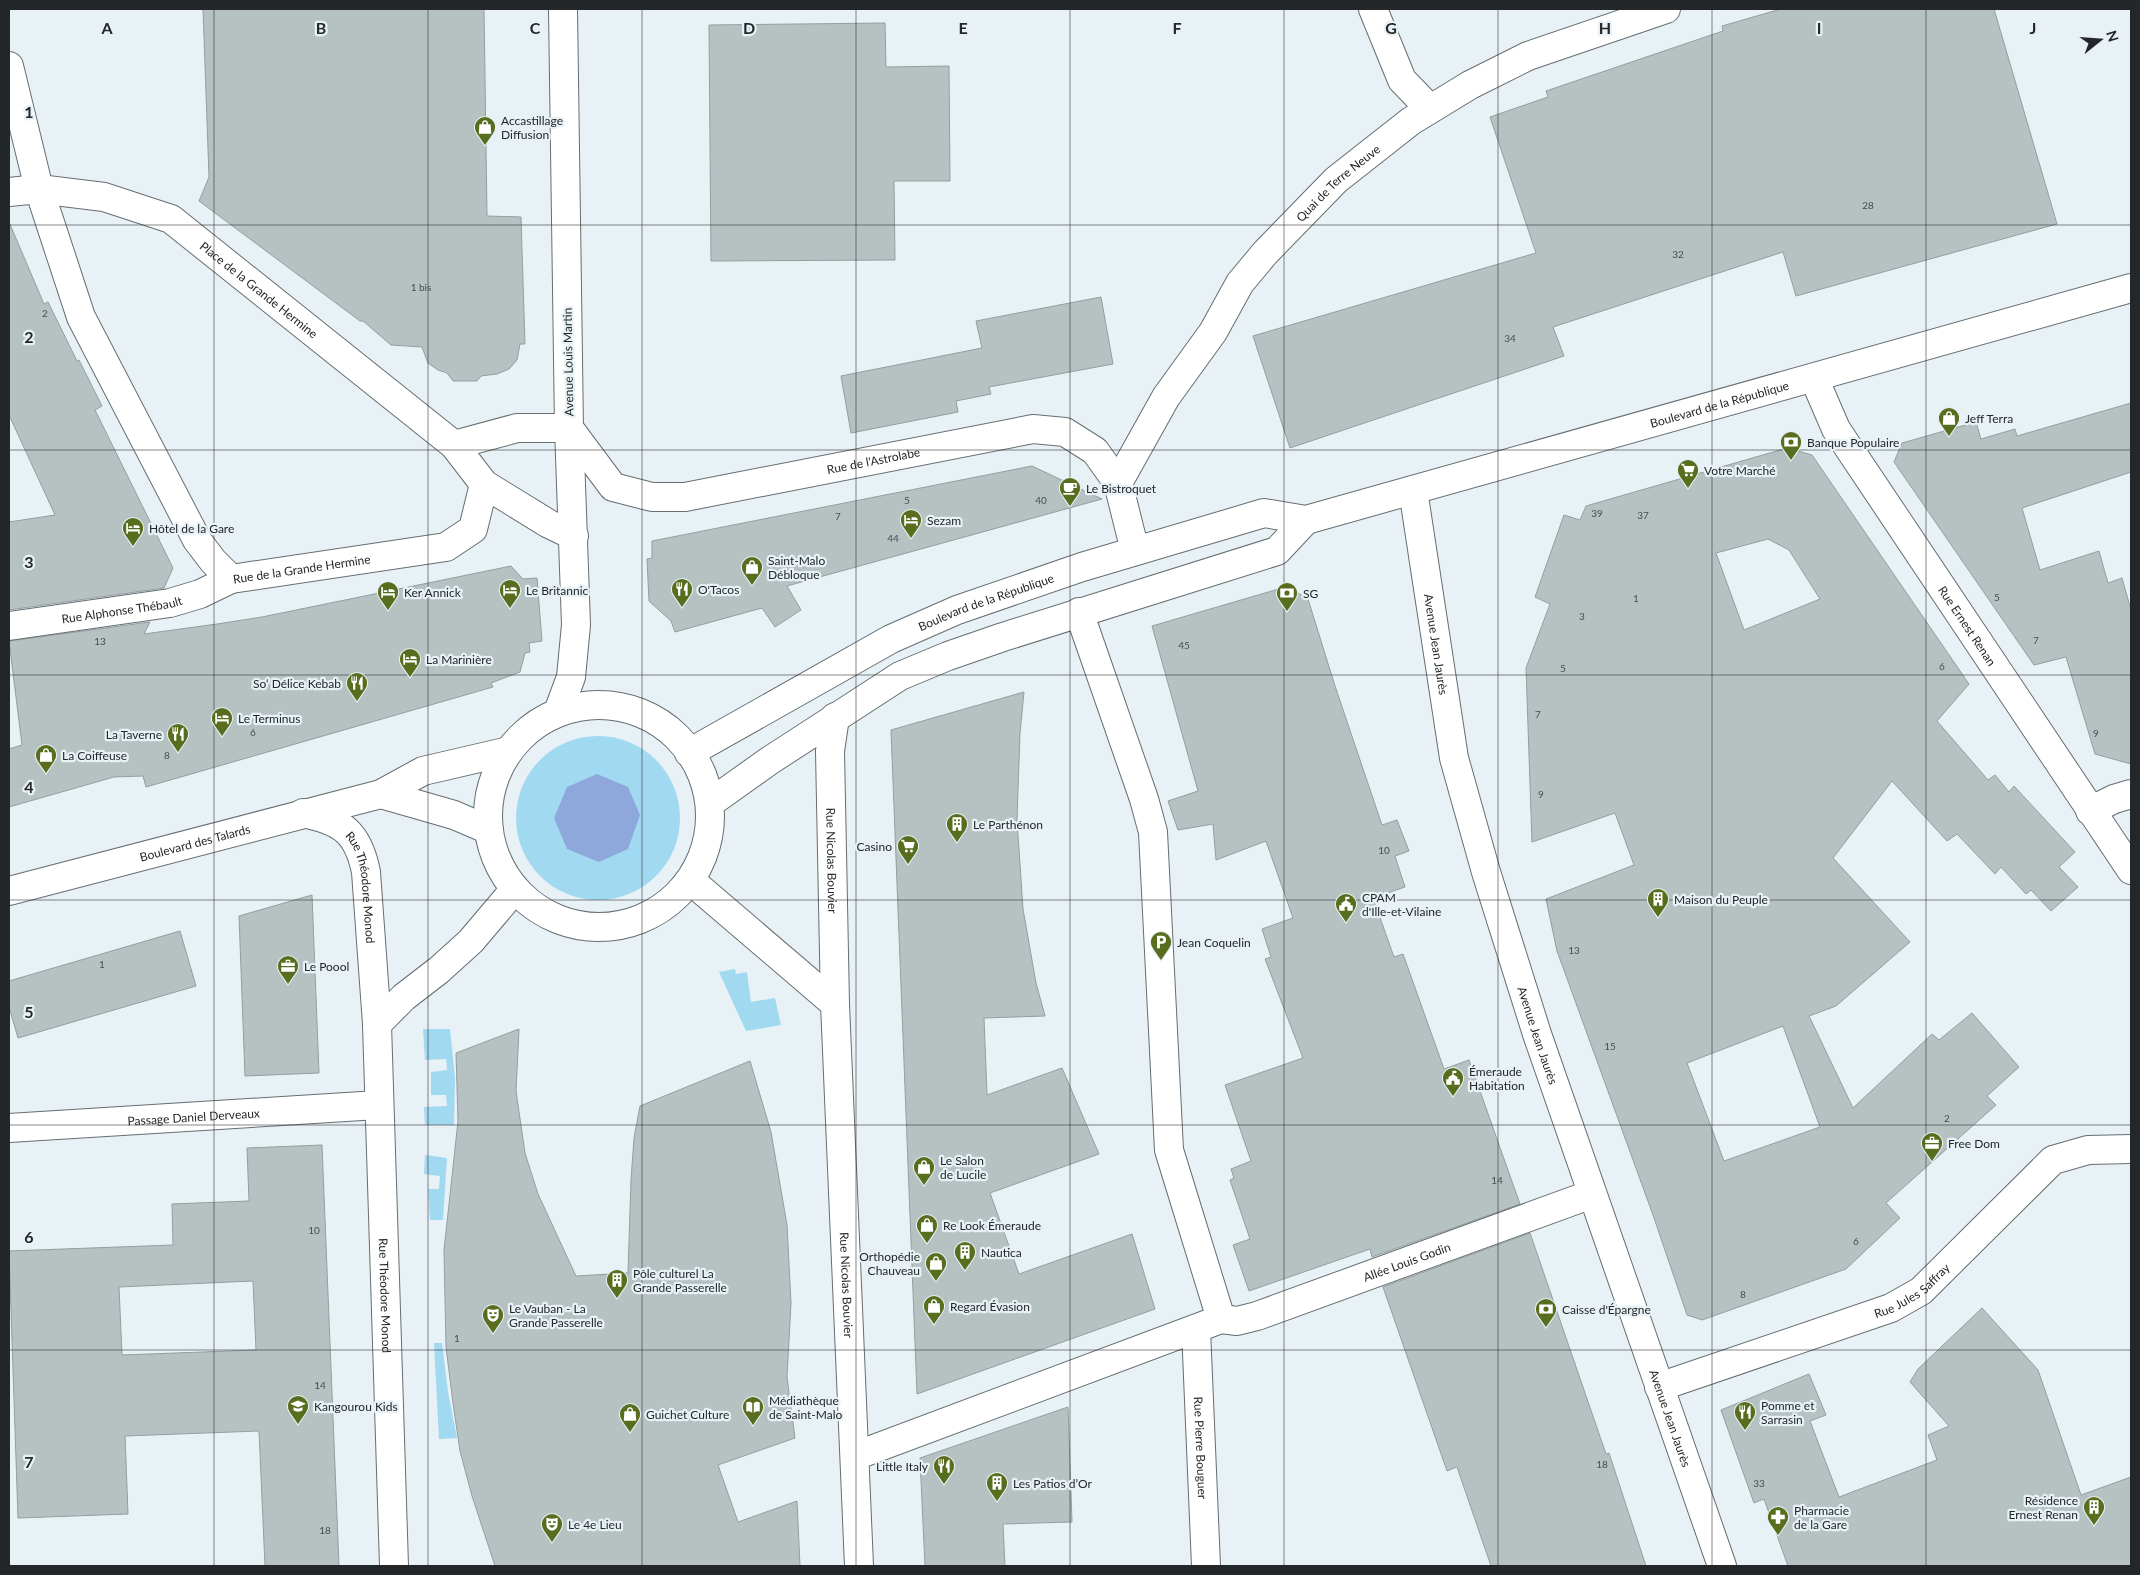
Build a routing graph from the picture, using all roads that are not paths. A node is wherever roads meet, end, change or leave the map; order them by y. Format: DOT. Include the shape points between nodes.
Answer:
graph roads {
  1 [pos="563,9"];
  2 [pos="1373,9"];
  3 [pos="1666,9"];
  4 [pos="9,66"];
  5 [pos="1430,109"];
  6 [pos="39,189"];
  7 [pos="9,192"];
  8 [pos="2131,288"];
  9 [pos="1814,378"];
  10 [pos="569,428"];
  11 [pos="454,445"];
  12 [pos="1118,483"];
  13 [pos="484,484"];
  14 [pos="1414,490"];
  15 [pos="1306,520"];
  16 [pos="574,536"];
  17 [pos="1136,551"];
  18 [pos="231,579"];
  19 [pos="1079,612"];
  20 [pos="9,626"];
  21 [pos="558,712"];
  22 [pos="835,718"];
  23 [pos="509,751"];
  24 [pos="688,753"];
  25 [pos="380,794"];
  26 [pos="2131,794"];
  27 [pos="710,803"];
  28 [pos="2090,811"];
  29 [pos="303,813"];
  30 [pos="489,830"];
  31 [pos="2131,870"];
  32 [pos="690,880"];
  33 [pos="515,889"];
  34 [pos="9,891"];
  35 [pos="835,1004"];
  36 [pos="377,1024"];
  37 [pos="378,1105"];
  38 [pos="9,1128"];
  39 [pos="2131,1149"];
  40 [pos="1592,1194"];
  41 [pos="1221,1318"];
  42 [pos="1196,1329"];
  43 [pos="1659,1388"];
  44 [pos="855,1456"];
  45 [pos="394,1566"];
  46 [pos="859,1566"];
  47 [pos="1206,1566"];
  48 [pos="1722,1566"];
  1 -- 10 [label="street, Avenue Louis Martin"];
  2 -- 5 [label="street" via="1402,80"];
  3 -- 5 [label="street, Quai de Terre Neuve" via="1528,56"];
  4 -- 6 [label="street, Rue de la Grande Hermine"];
  5 -- 12 [label="street, Quai de Terre Neuve" via="1336,180 1265,253 1240,284 1213,332 1166,397"];
  6 -- 7 [label="street, Place de la Grande Hermine"];
  6 -- 11 [label="street, Place de la Grande Hermine" via="104,197 171,219"];
  6 -- 18 [label="street, Rue de la Grande Hermine" via="81,317 197,540"];
  8 -- 9 [label="street, Boulevard de la République"];
  9 -- 14 [label="street, Boulevard de la République"];
  9 -- 28 [label="street, Rue Ernest Renan" via="1836,430"];
  10 -- 11 [label="street" via="517,428"];
  10 -- 12 [label="street, Rue de l'Astrolabe" via="613,487 652,497 685,497 1032,429 1065,432 1073,437 1095,451"];
  10 -- 16 [label="street, Avenue Louis Martin"];
  11 -- 13 [label="street, Place de la Grande Hermine"];
  12 -- 17 [label="street, Rue de l'Astrolabe"];
  13 -- 16 [label="street"];
  13 -- 18 [label="street, Rue de la Grande Hermine" via="473,529 446,547"];
  14 -- 15 [label="street, Boulevard de la République"];
  14 -- 40 [label="street, Avenue Jean Jaurès" via="1454,758 1497,911"];
  15 -- 17 [label="street, Boulevard de la République" via="1264,513"];
  15 -- 19 [label="street" via="1277,551"];
  16 -- 21 [label="street, Avenue Louis Martin" via="576,625 571,677"];
  17 -- 24 [label="street, Boulevard de la République" via="1082,566 957,610 891,639"];
  18 -- 20 [label="street, Rue Alphonse Thébault" via="200,594 170,603"];
  19 -- 22 [label="street" via="948,656 900,676"];
  19 -- 41 [label="street" via="1153,832 1169,1150"];
  21 -- 23 [label="street" via="523,735"];
  21 -- 24 [label="street" via="593,705 629,709 654,719 677,737"];
  22 -- 27 [label="street"];
  22 -- 35 [label="street, Rue Nicolas Bouvier" via="830,751"];
  23 -- 25 [label="street, Boulevard des Talards" via="423,772"];
  23 -- 30 [label="street" via="493,784"];
  24 -- 27 [label="street" via="699,767"];
  25 -- 29 [label="street, Boulevard des Talards"];
  25 -- 30 [label="street, Boulevard des Talards" via="454,815"];
  26 -- 28 [label="street"];
  27 -- 32 [label="street" via="703,857"];
  28 -- 31 [label="street, Rue Ernest Renan"];
  29 -- 34 [label="street, Boulevard des Talards"];
  29 -- 36 [label="street, Rue Théodore Monod" via="327,818 356,839 362,852"];
  30 -- 33 [label="street" via="498,862"];
  32 -- 33 [label="street" via="667,904 638,921 604,927 572,924 541,910"];
  32 -- 35 [label="street"];
  33 -- 36 [label="street" via="471,941"];
  35 -- 44 [label="street, Rue Nicolas Bouvier"];
  36 -- 37 [label="street, Rue Théodore Monod"];
  37 -- 38 [label="street, Passage Daniel Derveaux"];
  37 -- 45 [label="street, Rue Théodore Monod"];
  39 -- 43 [label="street, Rue Jules Saffray" via="2088,1150 2053,1160 1921,1291 1891,1308"];
  40 -- 41 [label="street, Allée Louis Godin" via="1256,1316 1237,1321"];
  40 -- 43 [label="street, Avenue Jean Jaurès"];
  41 -- 42 [label="street"];
  42 -- 44 [label="street"];
  42 -- 47 [label="street, Rue Pierre Bouguer"];
  43 -- 48 [label="street, Avenue Jean Jaurès"];
  44 -- 46 [label="street, Rue Nicolas Bouvier"];
}
